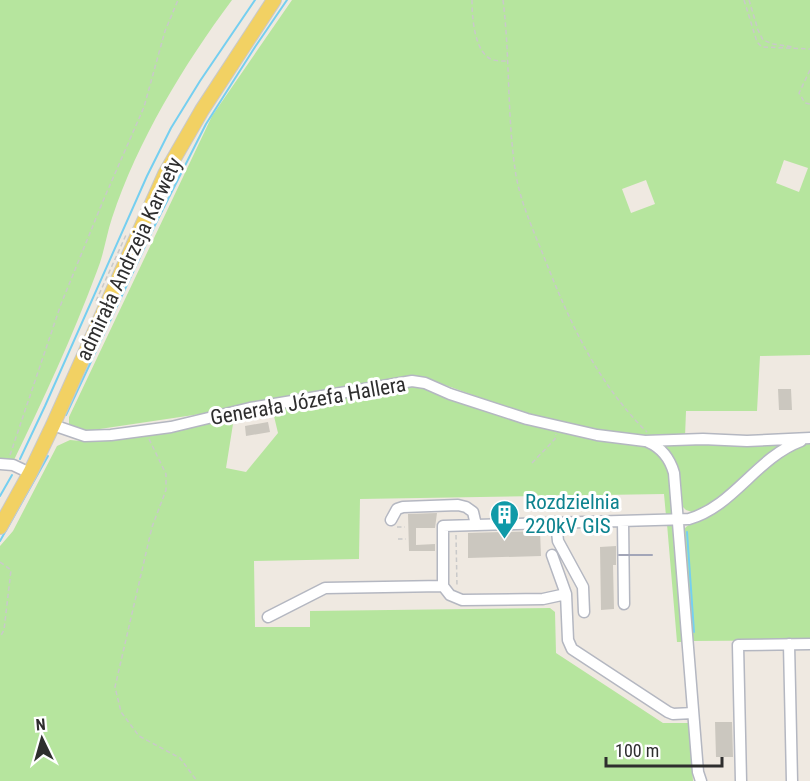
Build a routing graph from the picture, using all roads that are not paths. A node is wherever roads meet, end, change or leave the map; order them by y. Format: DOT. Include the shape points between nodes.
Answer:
graph roads {
  1 [pos="274,0"];
  2 [pos="53,425"];
  3 [pos="808,438"];
  4 [pos="645,441"];
  5 [pos="4,464"];
  6 [pos="30,473"];
  7 [pos="679,520"];
  8 [pos="623,521"];
  9 [pos="556,522"];
  10 [pos="394,524"];
  11 [pos="476,525"];
  12 [pos="0,527"];
  13 [pos="552,555"];
  14 [pos="443,586"];
  15 [pos="566,594"];
  16 [pos="624,604"];
  17 [pos="585,612"];
  18 [pos="268,616"];
  19 [pos="810,644"];
  20 [pos="789,645"];
  21 [pos="693,713"];
  22 [pos="701,781"];
  23 [pos="741,781"];
  24 [pos="792,781"];
  1 -- 2 [label="main road, admirała Andrzeja Karwety" via="165,174"];
  2 -- 4 [label="street, Generała Józefa Hallera" via="77,435 95,437 144,431 250,408 412,381 557,427"];
  2 -- 6 [label="main road, admirała Andrzeja Karwety"];
  3 -- 4 [label="street, Generała Józefa Hallera"];
  3 -- 7 [label="street" via="774,455 708,512"];
  4 -- 7 [label="street" via="659,448 671,463"];
  5 -- 6 [label="street"];
  6 -- 12 [label="main road, admirała Andrzeja Karwety"];
  7 -- 8 [label="street"];
  7 -- 21 [label="street"];
  8 -- 9 [label="street"];
  8 -- 16 [label="street"];
  9 -- 11 [label="street"];
  9 -- 17 [label="street" via="558,540 583,587"];
  10 -- 11 [label="street" via="397,509 403,507 458,506 473,512"];
  11 -- 14 [label="street" via="443,526"];
  13 -- 15 [label="street"];
  14 -- 15 [label="street" via="457,599 543,599"];
  14 -- 18 [label="street" via="325,588"];
  15 -- 21 [label="street" via="568,640 572,649 668,712"];
  19 -- 20 [label="street"];
  20 -- 23 [label="street" via="738,645"];
  20 -- 24 [label="street"];
  21 -- 22 [label="street"];
}
